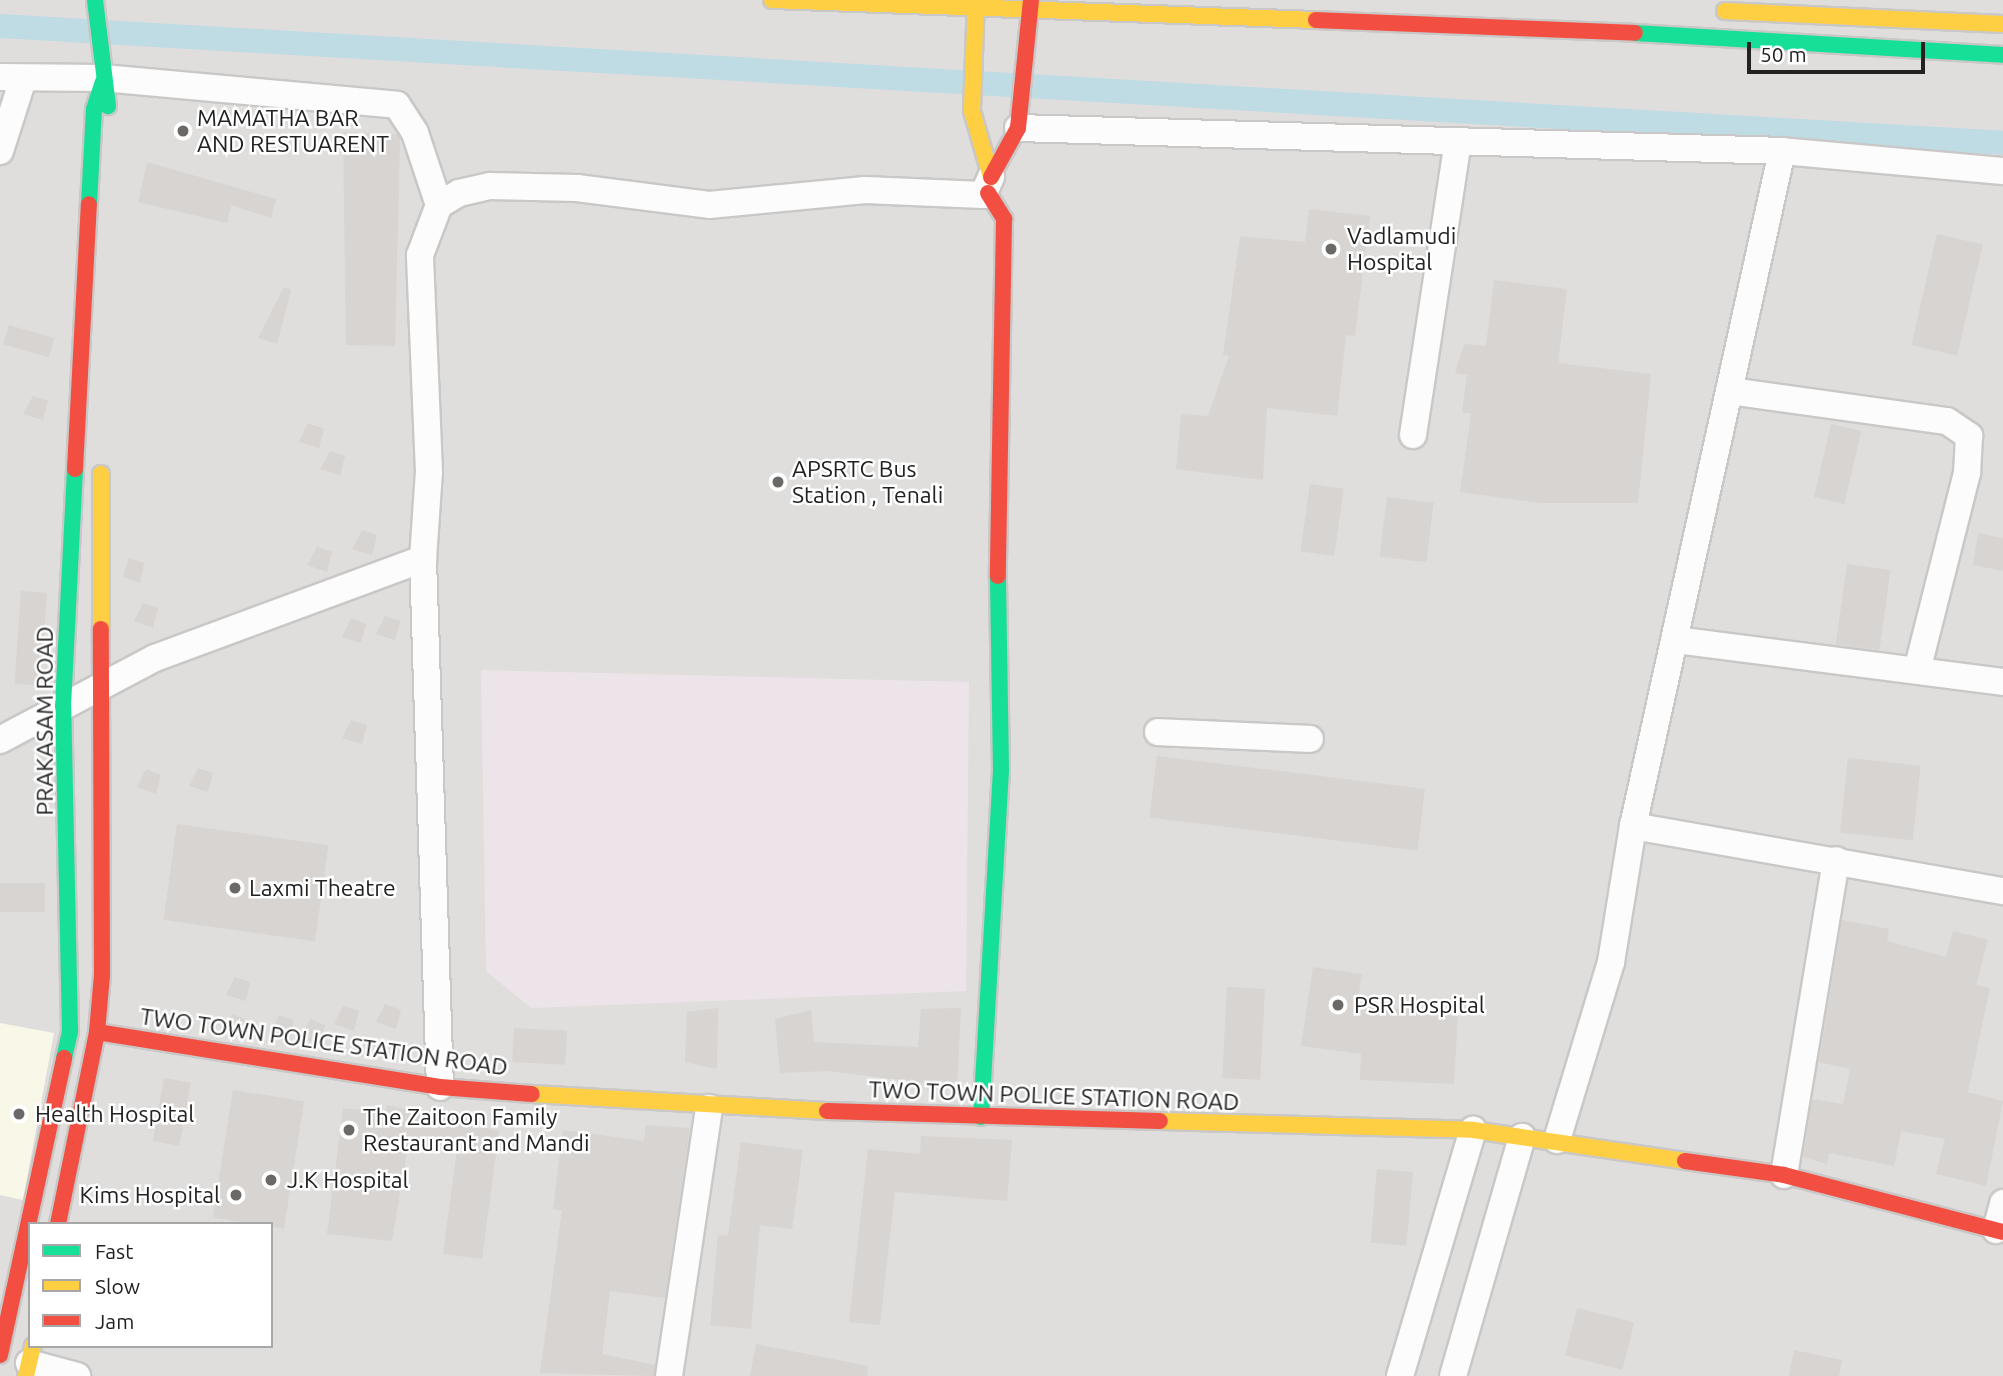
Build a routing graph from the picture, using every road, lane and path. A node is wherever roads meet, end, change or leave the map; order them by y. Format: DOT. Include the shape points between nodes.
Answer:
graph roads {
  1 [pos="95,0"];
  2 [pos="772,0"];
  3 [pos="975,9"];
  4 [pos="1029,10"];
  5 [pos="1711,11"];
  6 [pos="2003,24"];
  7 [pos="2003,55"];
  8 [pos="102,73"];
  9 [pos="12,78"];
  10 [pos="1018,121"];
  11 [pos="1458,142"];
  12 [pos="0,151"];
  13 [pos="1782,151"];
  14 [pos="2003,171"];
  15 [pos="989,185"];
  16 [pos="449,199"];
  17 [pos="105,258"];
  18 [pos="1730,391"];
  19 [pos="1413,435"];
  20 [pos="102,452"];
  21 [pos="423,559"];
  22 [pos="1675,640"];
  23 [pos="1918,667"];
  24 [pos="2003,682"];
  25 [pos="97,687"];
  26 [pos="63,706"];
  27 [pos="1158,732"];
  28 [pos="1310,738"];
  29 [pos="0,740"];
  30 [pos="1633,826"];
  31 [pos="1836,860"];
  32 [pos="2003,891"];
  33 [pos="97,1032"];
  34 [pos="440,1087"];
  35 [pos="709,1108"];
  36 [pos="981,1117"];
  37 [pos="1473,1130"];
  38 [pos="1522,1137"];
  39 [pos="1557,1140"];
  40 [pos="1784,1175"];
  41 [pos="2003,1203"];
  42 [pos="29,1222"];
  43 [pos="58,1222"];
  44 [pos="28,1225"];
  45 [pos="2000,1231"];
  46 [pos="0,1355"];
  47 [pos="30,1362"];
  48 [pos="77,1376"];
  49 [pos="669,1376"];
  50 [pos="1400,1376"];
  51 [pos="1453,1376"];
  1 -- 8 [label="main road, PRAKASAM ROAD"];
  2 -- 3 [label="main road"];
  3 -- 4 [label="main road"];
  3 -- 15 [label="main road" via="972,111"];
  4 -- 7 [label="main road" via="1570,29"];
  4 -- 10 [label="main road"];
  5 -- 6 [label="main road"];
  8 -- 9 [label="street"];
  8 -- 16 [label="street" via="397,105"];
  8 -- 17 [label="main road, PRAKASAM ROAD" via="108,93"];
  8 -- 26 [label="main road, PRAKASAM ROAD" via="94,109"];
  9 -- 12 [label="street"];
  10 -- 11 [label="street"];
  10 -- 15 [label="main road"];
  11 -- 13 [label="street"];
  11 -- 19 [label="street"];
  13 -- 14 [label="street"];
  13 -- 18 [label="street"];
  15 -- 16 [label="street" via="865,190 709,205 577,188 490,186"];
  15 -- 36 [label="main road" via="1004,219 997,466 1001,771"];
  16 -- 21 [label="street" via="420,255 429,471"];
  18 -- 22 [label="street"];
  18 -- 23 [label="street" via="1947,421 1969,436 1968,473"];
  20 -- 25 [label="main road"];
  21 -- 25 [label="street" via="155,658"];
  21 -- 34 [label="street"];
  22 -- 23 [label="street"];
  22 -- 30 [label="street"];
  23 -- 24 [label="street"];
  25 -- 26 [label="street"];
  25 -- 33 [label="main road"];
  26 -- 29 [label="street"];
  26 -- 42 [label="main road, PRAKASAM ROAD" via="70,1031"];
  27 -- 28 [label="street"];
  30 -- 31 [label="street"];
  30 -- 39 [label="street" via="1611,962"];
  31 -- 32 [label="street"];
  31 -- 40 [label="street"];
  33 -- 34 [label="main road, TWO TOWN POLICE STATION ROAD"];
  33 -- 43 [label="main road"];
  34 -- 35 [label="main road, TWO TOWN POLICE STATION ROAD"];
  35 -- 36 [label="main road, TWO TOWN POLICE STATION ROAD"];
  35 -- 49 [label="street"];
  36 -- 37 [label="main road, TWO TOWN POLICE STATION ROAD"];
  37 -- 38 [label="main road, TWO TOWN POLICE STATION ROAD"];
  37 -- 50 [label="street"];
  38 -- 39 [label="main road, TWO TOWN POLICE STATION ROAD"];
  38 -- 51 [label="street"];
  39 -- 40 [label="main road, TWO TOWN POLICE STATION ROAD"];
  40 -- 45 [label="main road, TWO TOWN POLICE STATION ROAD"];
  41 -- 45 [label="street"];
  44 -- 46 [label="main road, PRAKASAM ROAD"];
  47 -- 48 [label="street"];
}
